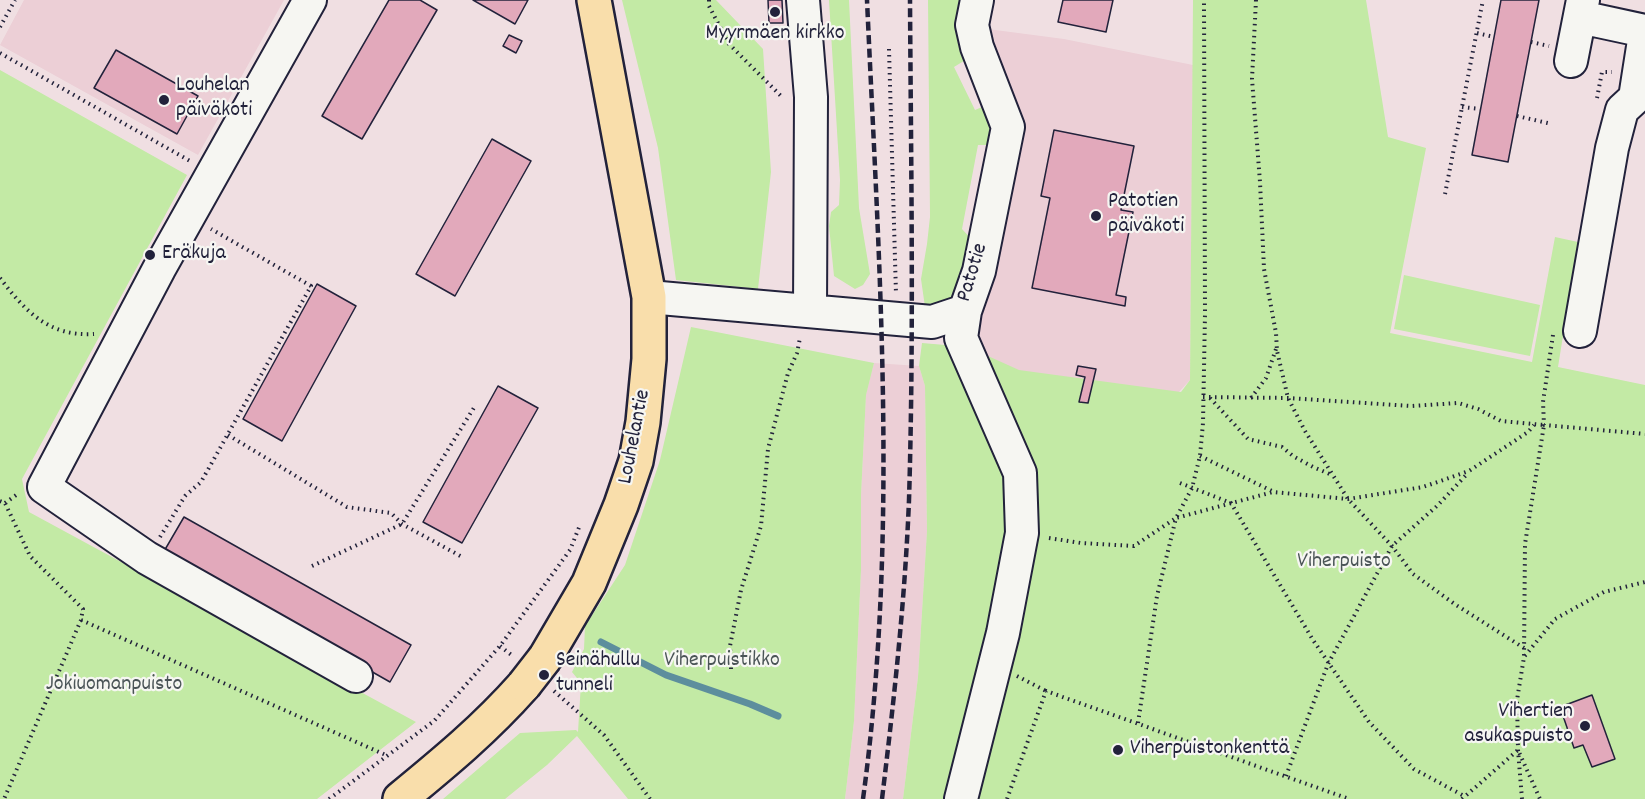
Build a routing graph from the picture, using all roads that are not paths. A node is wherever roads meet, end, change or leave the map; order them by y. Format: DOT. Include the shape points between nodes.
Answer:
graph roads {
  1 [pos="310,0"];
  2 [pos="594,0"];
  3 [pos="803,0"];
  4 [pos="977,0"];
  5 [pos="1582,9"];
  6 [pos="1645,33"];
  7 [pos="1571,61"];
  8 [pos="649,297"];
  9 [pos="965,311"];
  10 [pos="805,323"];
  11 [pos="1580,331"];
  12 [pos="356,676"];
  13 [pos="400,799"];
  14 [pos="961,799"];
  1 -- 12 [label="street" via="159,269 44,487 147,558"];
  2 -- 8 [label="main road, Louhelantie"];
  3 -- 10 [label="street" via="811,111"];
  4 -- 9 [label="street, Patotie" via="972,25 977,47 1008,127 979,271"];
  5 -- 6 [label="street"];
  5 -- 7 [label="street"];
  6 -- 11 [label="street" via="1635,98 1622,110 1612,148"];
  8 -- 10 [label="street, Patotie"];
  8 -- 13 [label="main road, Louhelantie" via="649,359 636,461 589,583 533,672 494,719"];
  9 -- 10 [label="street, Patotie" via="932,322 896,318"];
  9 -- 14 [label="street" via="962,338 1020,473 1022,533 1003,633"];
}
